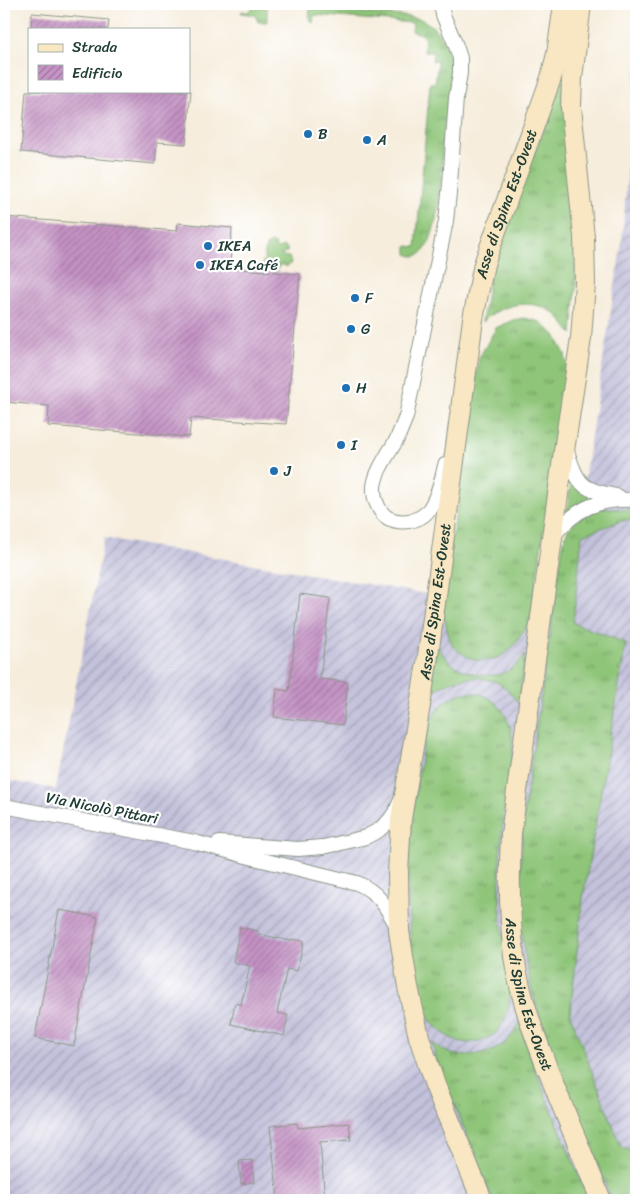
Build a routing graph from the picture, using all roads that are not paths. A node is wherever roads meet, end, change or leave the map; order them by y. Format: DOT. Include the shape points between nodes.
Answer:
graph roads {
  1 [pos="441,4"];
  2 [pos="564,4"];
  3 [pos="581,4"];
  4 [pos="467,367"];
  5 [pos="565,444"];
  6 [pos="632,500"];
  7 [pos="552,538"];
  8 [pos="408,775"];
  9 [pos="4,806"];
  10 [pos="194,842"];
  11 [pos="399,931"];
  12 [pos="482,1200"];
  13 [pos="601,1200"];
  1 -- 4 [label="street" via="460,58 450,184 442,240 406,417 374,482 375,500 387,517 412,521 428,511 436,496 442,481 454,402"];
  2 -- 4 [label="main road, Asse di Spina Est-Ovest" via="551,78 484,264"];
  3 -- 5 [label="main road, Asse di Spina Est-Ovest" via="571,107 584,237 585,283 581,338"];
  4 -- 8 [label="main road, Asse di Spina Est-Ovest" via="427,663"];
  5 -- 6 [label="street" via="572,468 585,486"];
  5 -- 7 [label="main road, Asse di Spina Est-Ovest"];
  6 -- 7 [label="street" via="588,506 563,524"];
  7 -- 13 [label="main road, Asse di Spina Est-Ovest" via="511,834 510,920 515,958 535,1036"];
  8 -- 10 [label="street" via="396,811 379,830 366,837 298,849"];
  8 -- 11 [label="main road, Asse di Spina Est-Ovest" via="401,819"];
  9 -- 10 [label="street, Via Nicolò Pittari"];
  10 -- 11 [label="street" via="357,883 382,900"];
  11 -- 12 [label="main road, Asse di Spina Est-Ovest" via="419,1037"];
}
